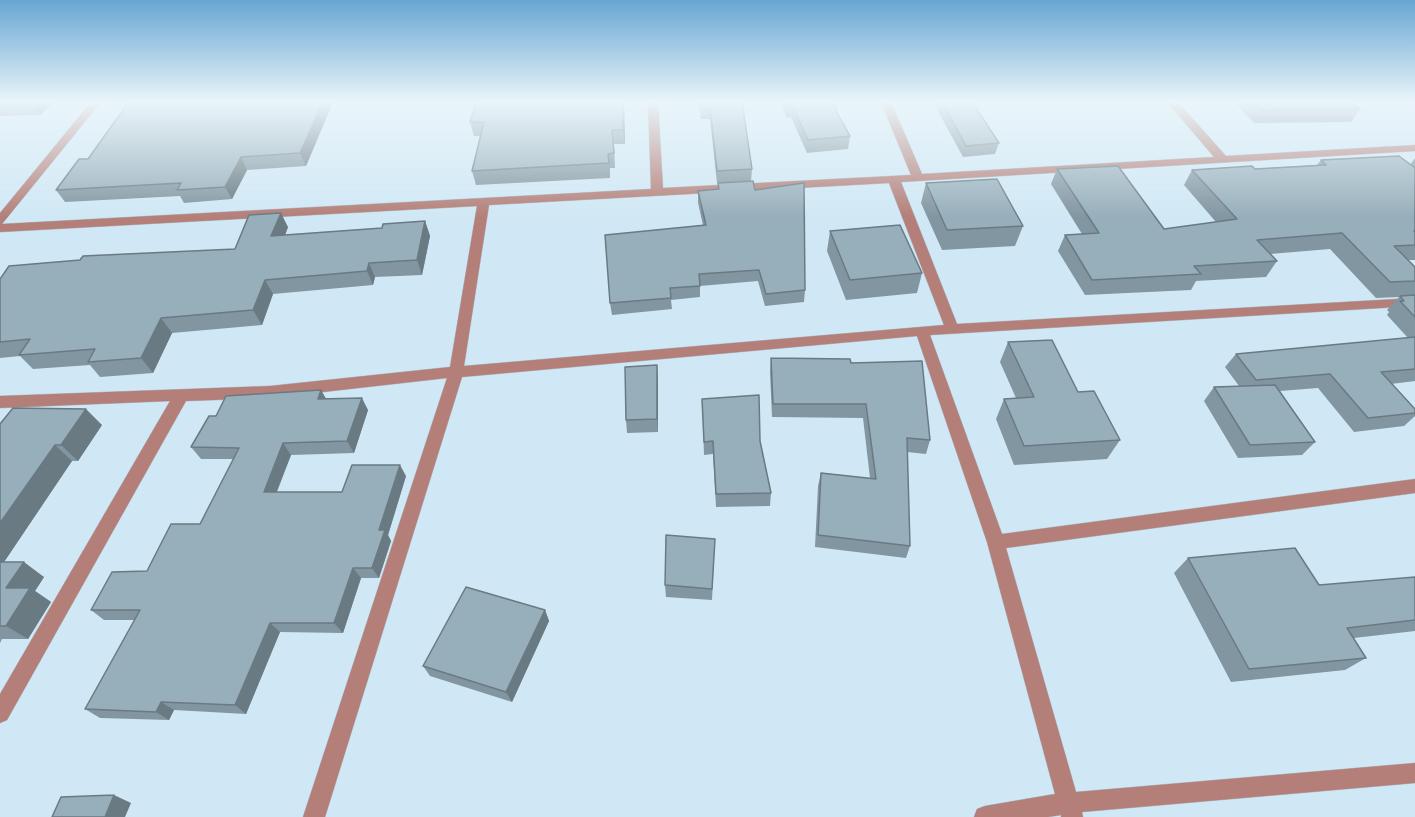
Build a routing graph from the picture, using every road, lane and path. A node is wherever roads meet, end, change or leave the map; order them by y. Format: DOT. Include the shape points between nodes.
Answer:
graph roads {
  1 [pos="65,140"];
  2 [pos="655,140"];
  3 [pos="902,140"];
  4 [pos="1206,140"];
  5 [pos="1415,148"];
  6 [pos="1369,149"];
  7 [pos="1224,161"];
  8 [pos="1384,162"];
  9 [pos="918,178"];
  10 [pos="894,180"];
  11 [pos="657,192"];
  12 [pos="484,201"];
  13 [pos="0,221"];
  14 [pos="0,228"];
  15 [pos="1415,302"];
  16 [pos="952,329"];
  17 [pos="922,331"];
  18 [pos="456,372"];
  19 [pos="181,396"];
  20 [pos="0,402"];
  21 [pos="1415,486"];
  22 [pos="996,542"];
  23 [pos="0,713"];
  24 [pos="1415,773"];
  25 [pos="1070,810"];
  26 [pos="314,817"];
  27 [pos="985,817"];
  1 -- 13 [label="street"];
  2 -- 11 [label="street"];
  3 -- 9 [label="street"];
  4 -- 7 [label="street"];
  5 -- 6 [label="street"];
  6 -- 7 [label="street"];
  6 -- 8 [label="street"];
  7 -- 9 [label="street"];
  9 -- 10 [label="street"];
  10 -- 11 [label="street"];
  10 -- 16 [label="street"];
  11 -- 12 [label="street"];
  12 -- 14 [label="street"];
  12 -- 18 [label="street"];
  15 -- 16 [label="street"];
  16 -- 17 [label="street"];
  17 -- 18 [label="street"];
  17 -- 22 [label="street"];
  18 -- 19 [label="street" via="270,393"];
  18 -- 26 [label="street"];
  19 -- 20 [label="street"];
  19 -- 23 [label="street"];
  21 -- 22 [label="street"];
  22 -- 25 [label="street"];
  24 -- 25 [label="street"];
  25 -- 27 [label="street"];
}
